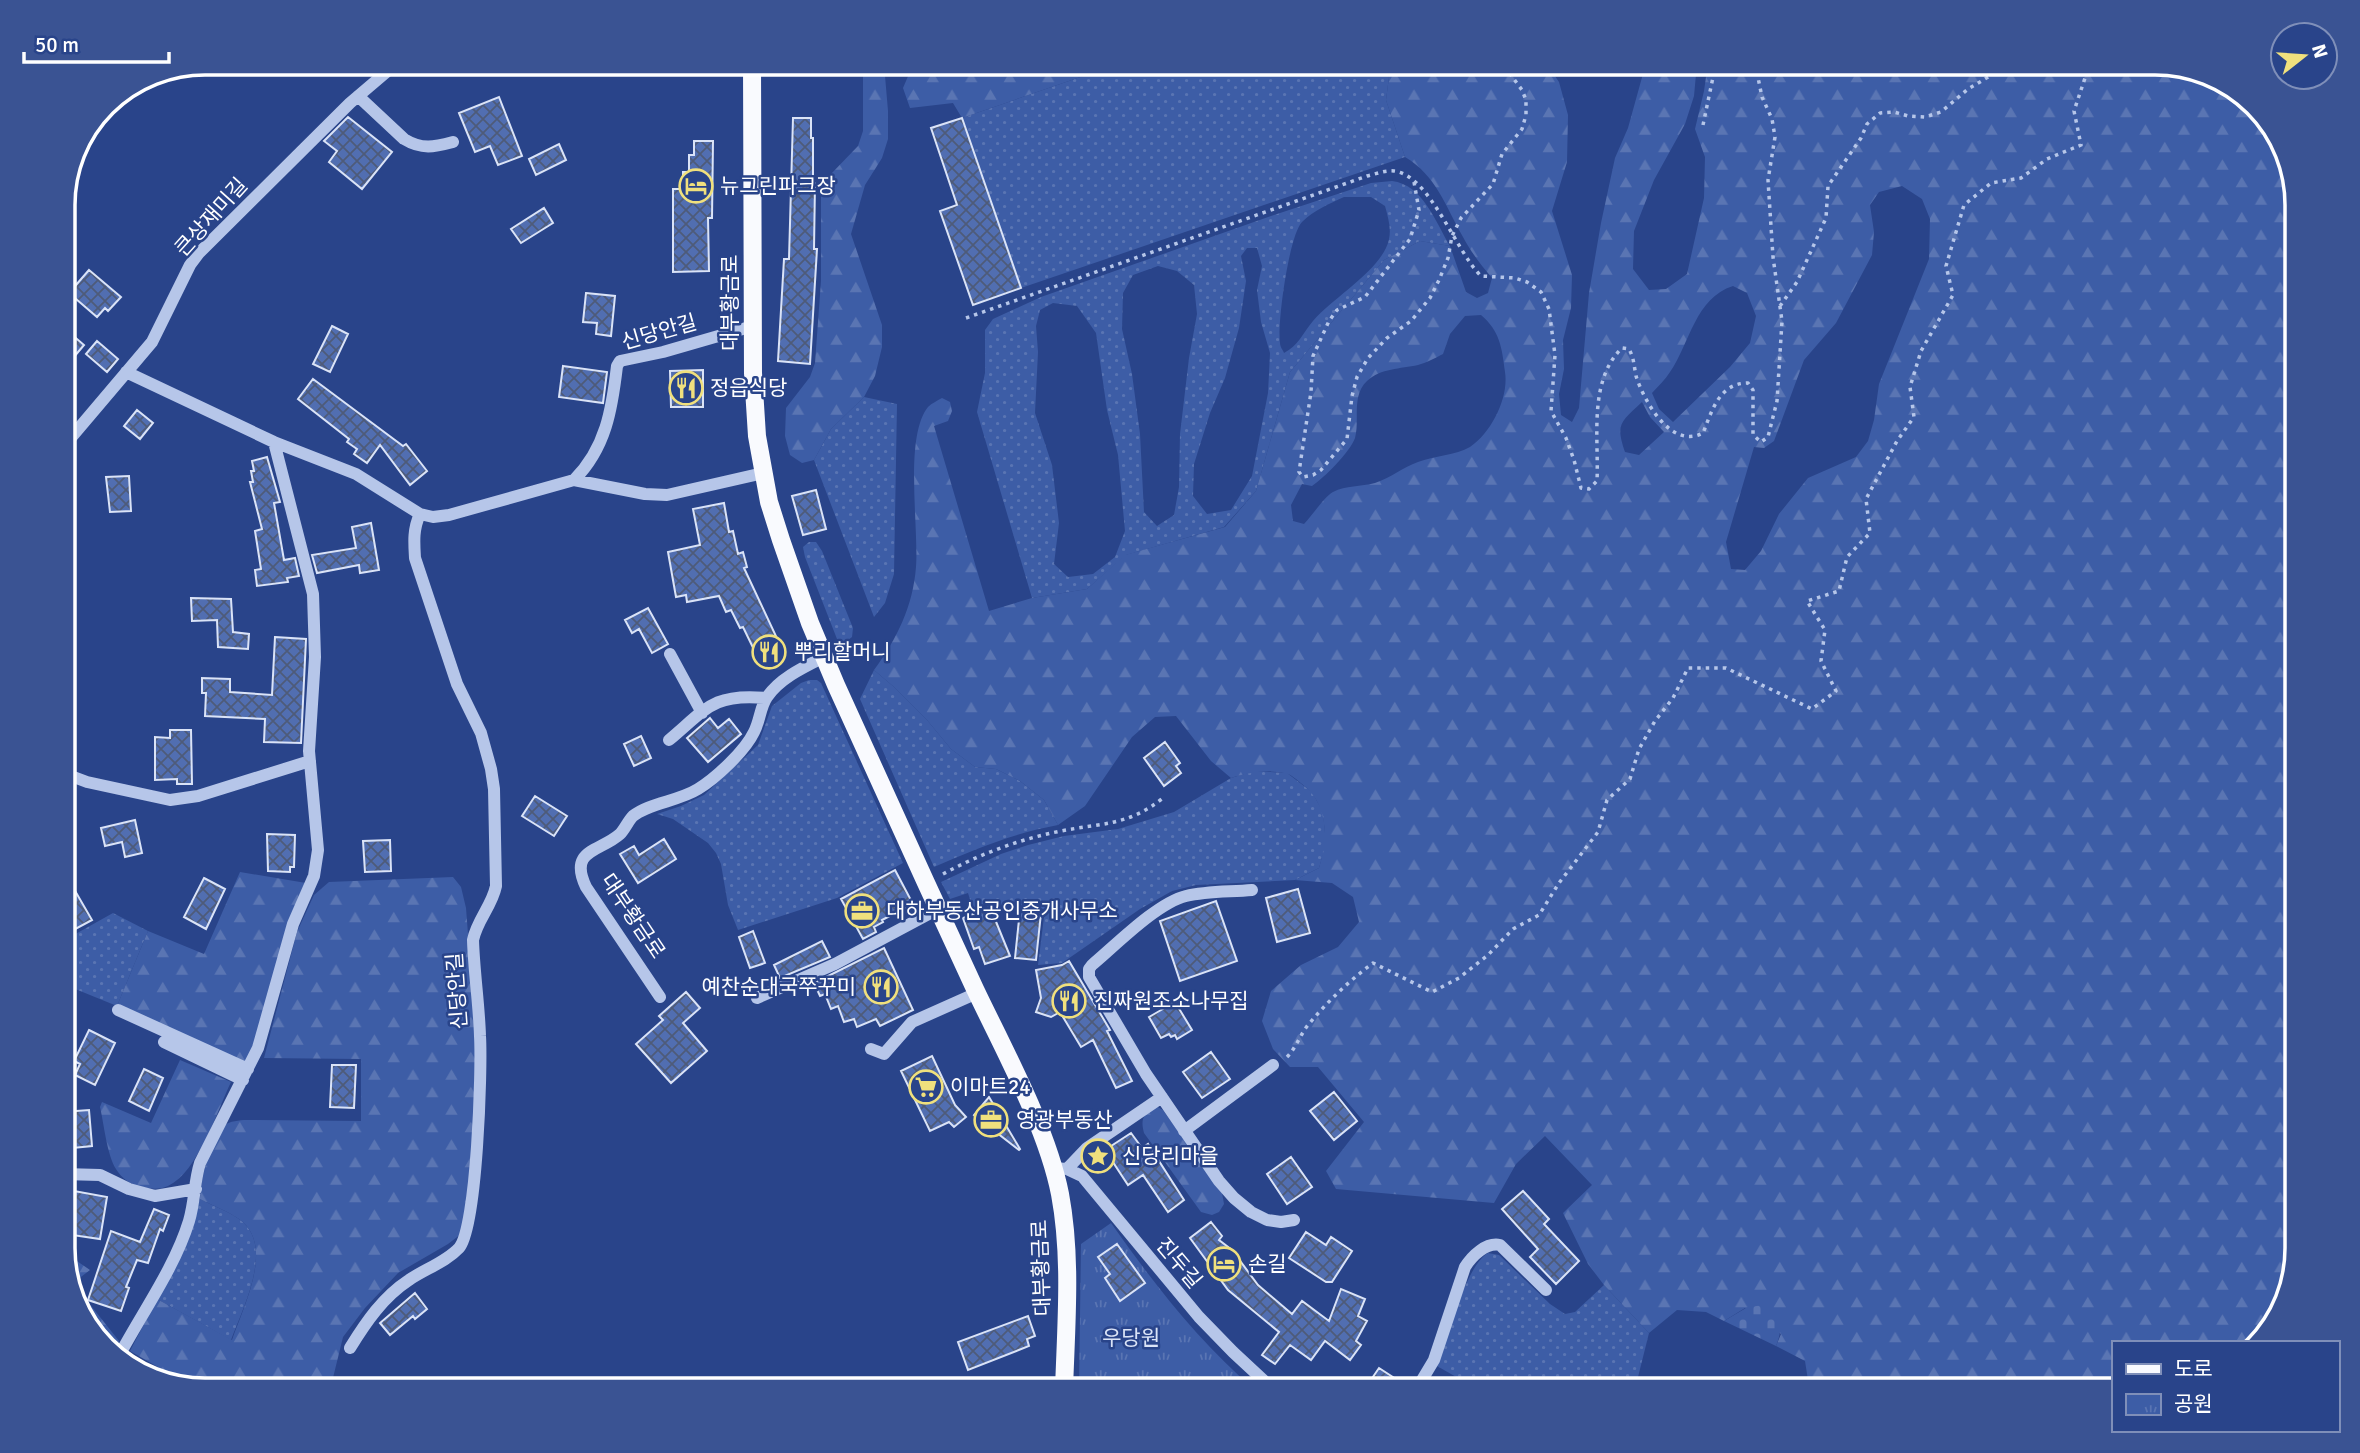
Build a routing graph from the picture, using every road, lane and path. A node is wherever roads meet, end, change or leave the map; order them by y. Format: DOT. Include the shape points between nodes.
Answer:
graph roads {
  1 [pos="383,75"];
  2 [pos="752,75"];
  3 [pos="1511,75"];
  4 [pos="1713,75"];
  5 [pos="1757,75"];
  6 [pos="1992,75"];
  7 [pos="2086,75"];
  8 [pos="358,96"];
  9 [pos="1703,125"];
  10 [pos="453,142"];
  11 [pos="1414,180"];
  12 [pos="1452,236"];
  13 [pos="1780,306"];
  14 [pos="966,318"];
  15 [pos="753,326"];
  16 [pos="126,372"];
  17 [pos="76,432"];
  18 [pos="274,442"];
  19 [pos="762,472"];
  20 [pos="574,480"];
  21 [pos="420,514"];
  22 [pos="670,654"];
  23 [pos="824,657"];
  24 [pos="766,698"];
  25 [pos="702,713"];
  26 [pos="669,740"];
  27 [pos="310,761"];
  28 [pos="76,778"];
  29 [pos="1163,798"];
  30 [pos="926,884"];
  31 [pos="1252,890"];
  32 [pos="938,909"];
  33 [pos="977,993"];
  34 [pos="660,997"];
  35 [pos="757,998"];
  36 [pos="118,1010"];
  37 [pos="163,1042"];
  38 [pos="871,1049"];
  39 [pos="1273,1065"];
  40 [pos="246,1075"];
  41 [pos="1162,1097"];
  42 [pos="1184,1131"];
  43 [pos="1060,1168"];
  44 [pos="76,1174"];
  45 [pos="195,1189"];
  46 [pos="1294,1220"];
  47 [pos="1546,1290"];
  48 [pos="123,1348"];
  49 [pos="350,1348"];
  50 [pos="1064,1378"];
  51 [pos="1261,1378"];
  52 [pos="1423,1378"];
  1 -- 8 [label="street, 큰상재미길"];
  2 -- 15 [label="main road, 대부황금로"];
  3 -- 12 [label="path" via="1527,100 1522,129 1502,154 1493,184 1461,218"];
  4 -- 9 [label="path"];
  5 -- 13 [label="path" via="1775,137 1768,180"];
  6 -- 13 [label="path" via="1941,112 1925,117 1881,113 1867,124 1828,186 1826,218 1797,282"];
  7 -- 39 [label="path" via="2074,111 2081,145 2047,159 2021,178 1991,183 1964,205 1946,266 1954,295 1921,351 1910,387 1914,417 1896,440 1866,499 1870,533 1847,557 1839,591 1807,601 1825,630 1821,661 1836,691 1812,709 1726,668 1688,668 1639,749 1630,779 1607,800 1598,832 1539,915 1513,929 1459,978 1432,992 1373,963 1348,982 1306,1027 1289,1056"];
  8 -- 10 [label="street" via="412,145 431,148"];
  8 -- 16 [label="street, 큰상재미길" via="198,253 156,334"];
  11 -- 12 [label="path"];
  11 -- 12 [label="path" via="1419,210 1410,239 1365,297 1337,310 1313,356 1299,460 1304,477 1321,470 1347,439 1357,377 1368,358 1430,298 1448,258"];
  11 -- 14 [label="path" via="1394,171 1374,174"];
  12 -- 13 [label="path" via="1481,276 1514,278 1541,292 1549,309 1555,355 1551,411 1566,438 1581,488 1589,489 1597,481 1599,392 1622,348 1633,356 1636,375 1655,413 1682,438 1703,433 1720,396 1740,383 1748,383 1753,390 1753,435 1760,442 1768,437 1780,379"];
  15 -- 19 [label="main road, 대부황금로"];
  15 -- 20 [label="street, 신당안길" via="620,361 609,423 593,457"];
  16 -- 17 [label="street, 큰상재미길"];
  16 -- 18 [label="street"];
  18 -- 21 [label="street" via="356,474"];
  18 -- 27 [label="street" via="313,594"];
  19 -- 20 [label="street" via="667,495"];
  19 -- 23 [label="main road, 대부황금로" via="781,540"];
  20 -- 21 [label="street" via="449,515"];
  21 -- 49 [label="street, 신당안길" via="415,524 415,558 457,684 481,733 494,789 496,886 473,940 481,1038 476,1163 468,1228 458,1249 387,1298"];
  22 -- 25 [label="street"];
  23 -- 24 [label="street" via="778,684"];
  23 -- 30 [label="main road, 대부황금로"];
  24 -- 25 [label="street" via="730,698 714,702"];
  24 -- 34 [label="street, 대부황금로" via="747,744 723,768 689,794 634,816 620,834 594,848 580,865 586,887"];
  25 -- 26 [label="street"];
  27 -- 28 [label="street" via="198,796 170,800"];
  27 -- 40 [label="street" via="317,819 314,876 293,925 270,1013"];
  29 -- 30 [label="path" via="1131,818 1021,841"];
  30 -- 32 [label="main road, 대부황금로"];
  31 -- 41 [label="street" via="1202,894 1167,903 1089,970 1093,985"];
  32 -- 33 [label="main road, 대부황금로"];
  32 -- 35 [label="street" via="835,964"];
  33 -- 38 [label="street" via="912,1022 884,1054"];
  33 -- 43 [label="main road, 대부황금로"];
  36 -- 40 [label="street"];
  37 -- 40 [label="street"];
  39 -- 42 [label="street"];
  40 -- 45 [label="street" via="200,1163"];
  41 -- 42 [label="street"];
  41 -- 43 [label="street"];
  42 -- 46 [label="street" via="1219,1181 1251,1212 1266,1220"];
  43 -- 50 [label="main road, 대부황금로" via="1067,1261"];
  43 -- 51 [label="street, 진두길" via="1082,1176 1095,1189 1199,1317"];
  44 -- 45 [label="street" via="100,1175 155,1196"];
  45 -- 48 [label="street" via="178,1249"];
  47 -- 52 [label="street" via="1500,1245 1487,1246 1465,1267 1434,1360"];
}
